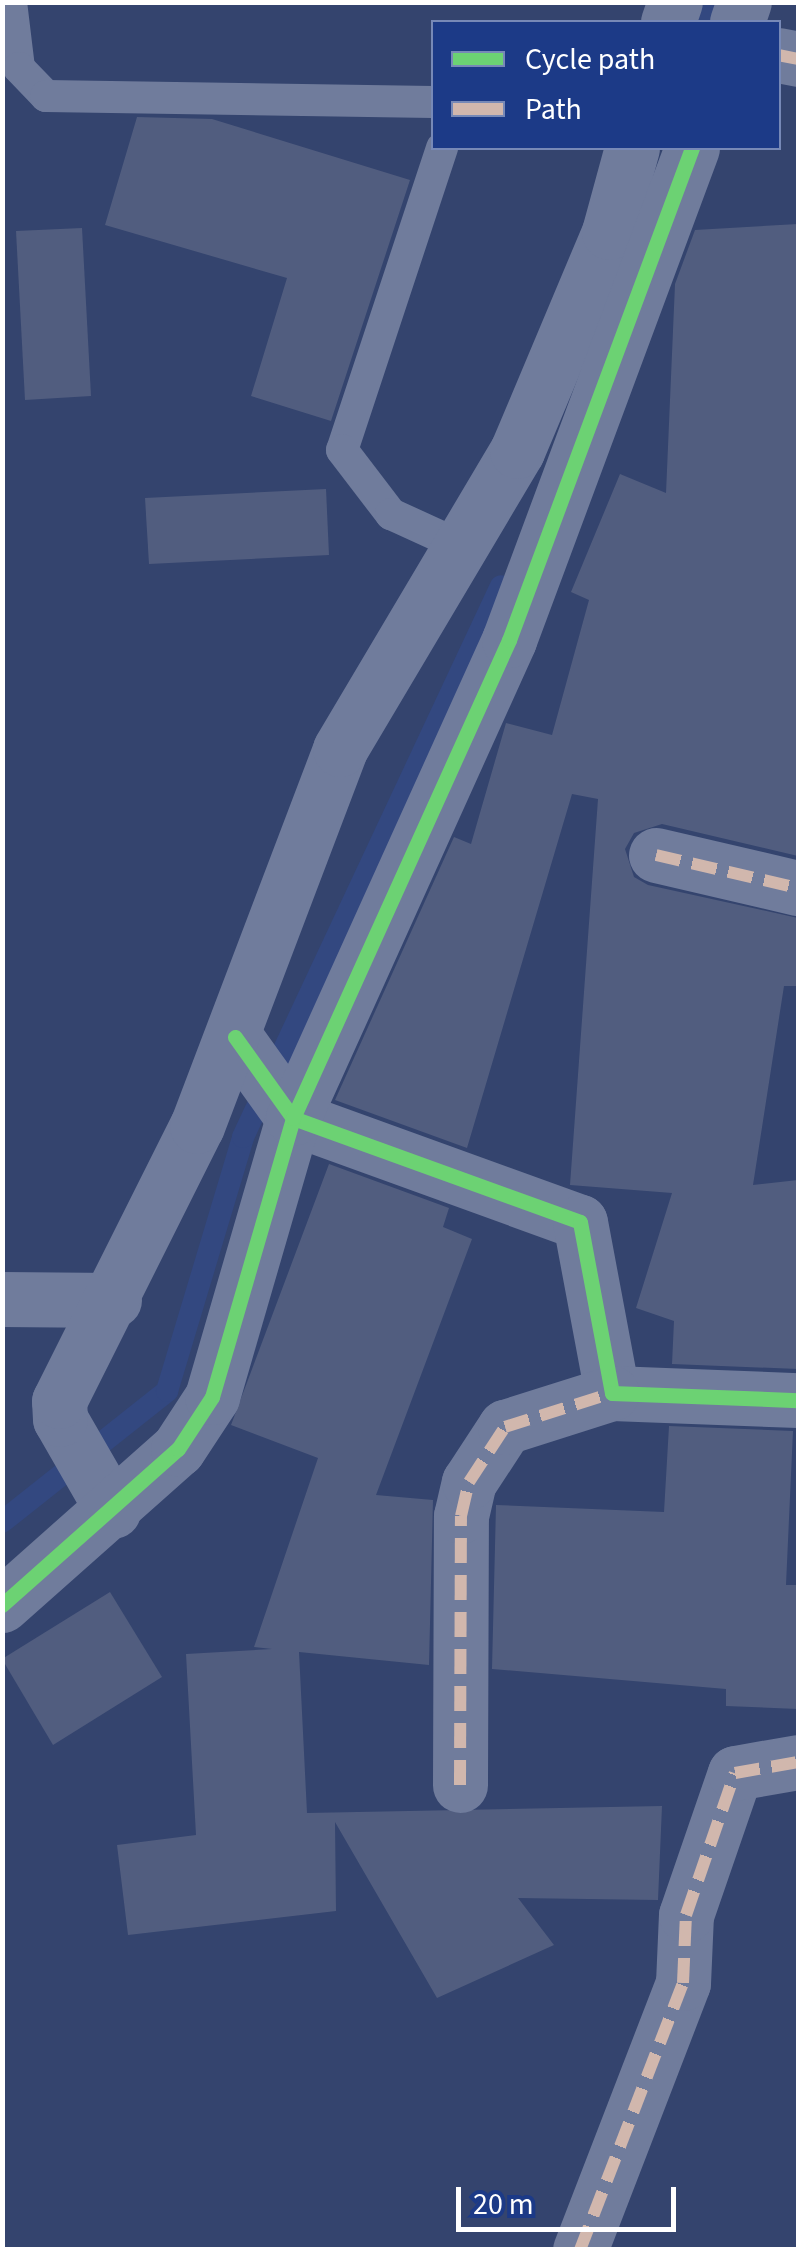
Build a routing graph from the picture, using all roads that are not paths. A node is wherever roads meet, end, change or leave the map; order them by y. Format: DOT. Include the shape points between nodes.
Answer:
graph roads {
  1 [pos="12,2"];
  2 [pos="431,102"];
  3 [pos="441,150"];
  4 [pos="631,150"];
  5 [pos="691,150"];
  6 [pos="461,546"];
  7 [pos="656,855"];
  8 [pos="798,888"];
  9 [pos="265,1079"];
  10 [pos="2,1299"];
  11 [pos="114,1300"];
  12 [pos="612,1393"];
  13 [pos="798,1400"];
  14 [pos="106,1497"];
  15 [pos="2,1605"];
  16 [pos="798,1762"];
  17 [pos="460,1785"];
  18 [pos="580,2250"];
  1 -- 2 [label="lane" via="19,68 46,96"];
  3 -- 6 [label="lane" via="342,450 391,514"];
  4 -- 6 [label="street" via="608,232 517,451"];
  5 -- 9 [label="street" via="509,640"];
  6 -- 9 [label="street" via="340,749"];
  7 -- 8 [label="street"];
  9 -- 11 [label="street"];
  9 -- 12 [label="street" via="580,1222"];
  9 -- 14 [label="street" via="212,1397 178,1449"];
  10 -- 11 [label="street"];
  11 -- 14 [label="street" via="60,1401 66,1429"];
  12 -- 13 [label="street"];
  12 -- 17 [label="street" via="505,1427 468,1482 460,1516"];
  14 -- 15 [label="street"];
  16 -- 18 [label="street" via="758,1762 734,1773 686,1915 683,1982"];
}
